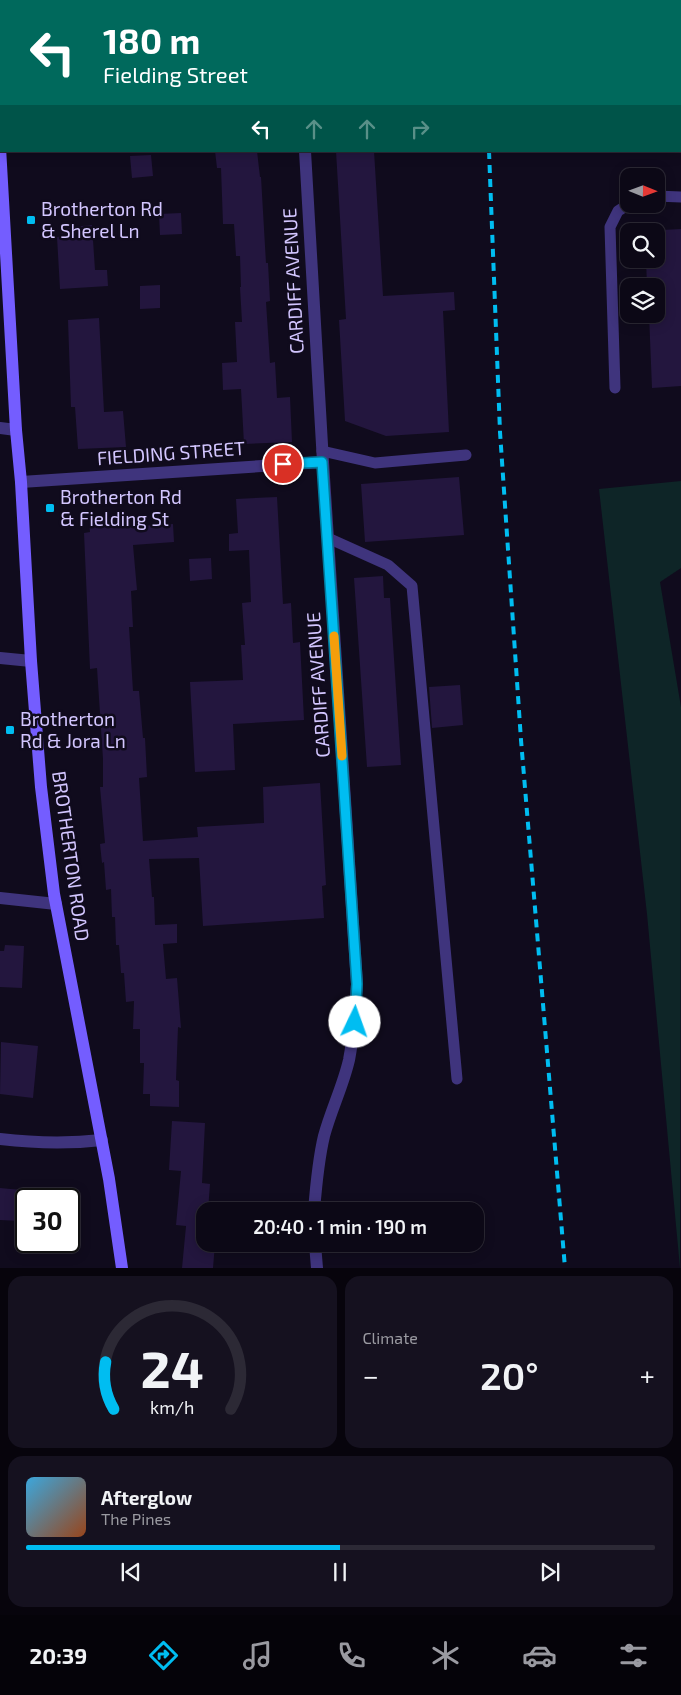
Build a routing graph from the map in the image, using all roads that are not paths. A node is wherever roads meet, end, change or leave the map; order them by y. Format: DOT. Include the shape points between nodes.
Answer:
graph roads {
  1 [pos="0,152"];
  2 [pos="305,152"];
  3 [pos="1,193"];
  4 [pos="665,196"];
  5 [pos="681,197"];
  6 [pos="620,210"];
  7 [pos="615,388"];
  8 [pos="0,428"];
  9 [pos="16,430"];
  10 [pos="466,455"];
  11 [pos="322,457"];
  12 [pos="21,482"];
  13 [pos="328,538"];
  14 [pos="0,658"];
  15 [pos="31,661"];
  16 [pos="0,898"];
  17 [pos="56,904"];
  18 [pos="457,1078"];
  19 [pos="0,1139"];
  20 [pos="102,1140"];
  21 [pos="315,1202"];
  22 [pos="316,1252"];
  23 [pos="122,1268"];
  24 [pos="317,1268"];
  1 -- 3 [label="street, BROTHERTON ROAD"];
  2 -- 11 [label="street, CARDIFF AVENUE"];
  3 -- 9 [label="street, BROTHERTON ROAD"];
  4 -- 5 [label="lane"];
  6 -- 7 [label="lane" via="610,227"];
  8 -- 9 [label="street"];
  9 -- 12 [label="street, BROTHERTON ROAD"];
  10 -- 11 [label="lane" via="375,463"];
  11 -- 12 [label="street, FIELDING STREET"];
  11 -- 13 [label="street, CARDIFF AVENUE"];
  12 -- 15 [label="street, BROTHERTON ROAD"];
  13 -- 18 [label="lane" via="388,565 412,586"];
  13 -- 21 [label="street, CARDIFF AVENUE" via="357,984 348,1060 324,1134"];
  14 -- 15 [label="street"];
  15 -- 17 [label="street, BROTHERTON ROAD" via="41,786"];
  16 -- 17 [label="street"];
  17 -- 20 [label="street, BROTHERTON ROAD"];
  19 -- 20 [label="street" via="40,1143"];
  20 -- 23 [label="street, BROTHERTON ROAD"];
  22 -- 24 [label="street"];
}
